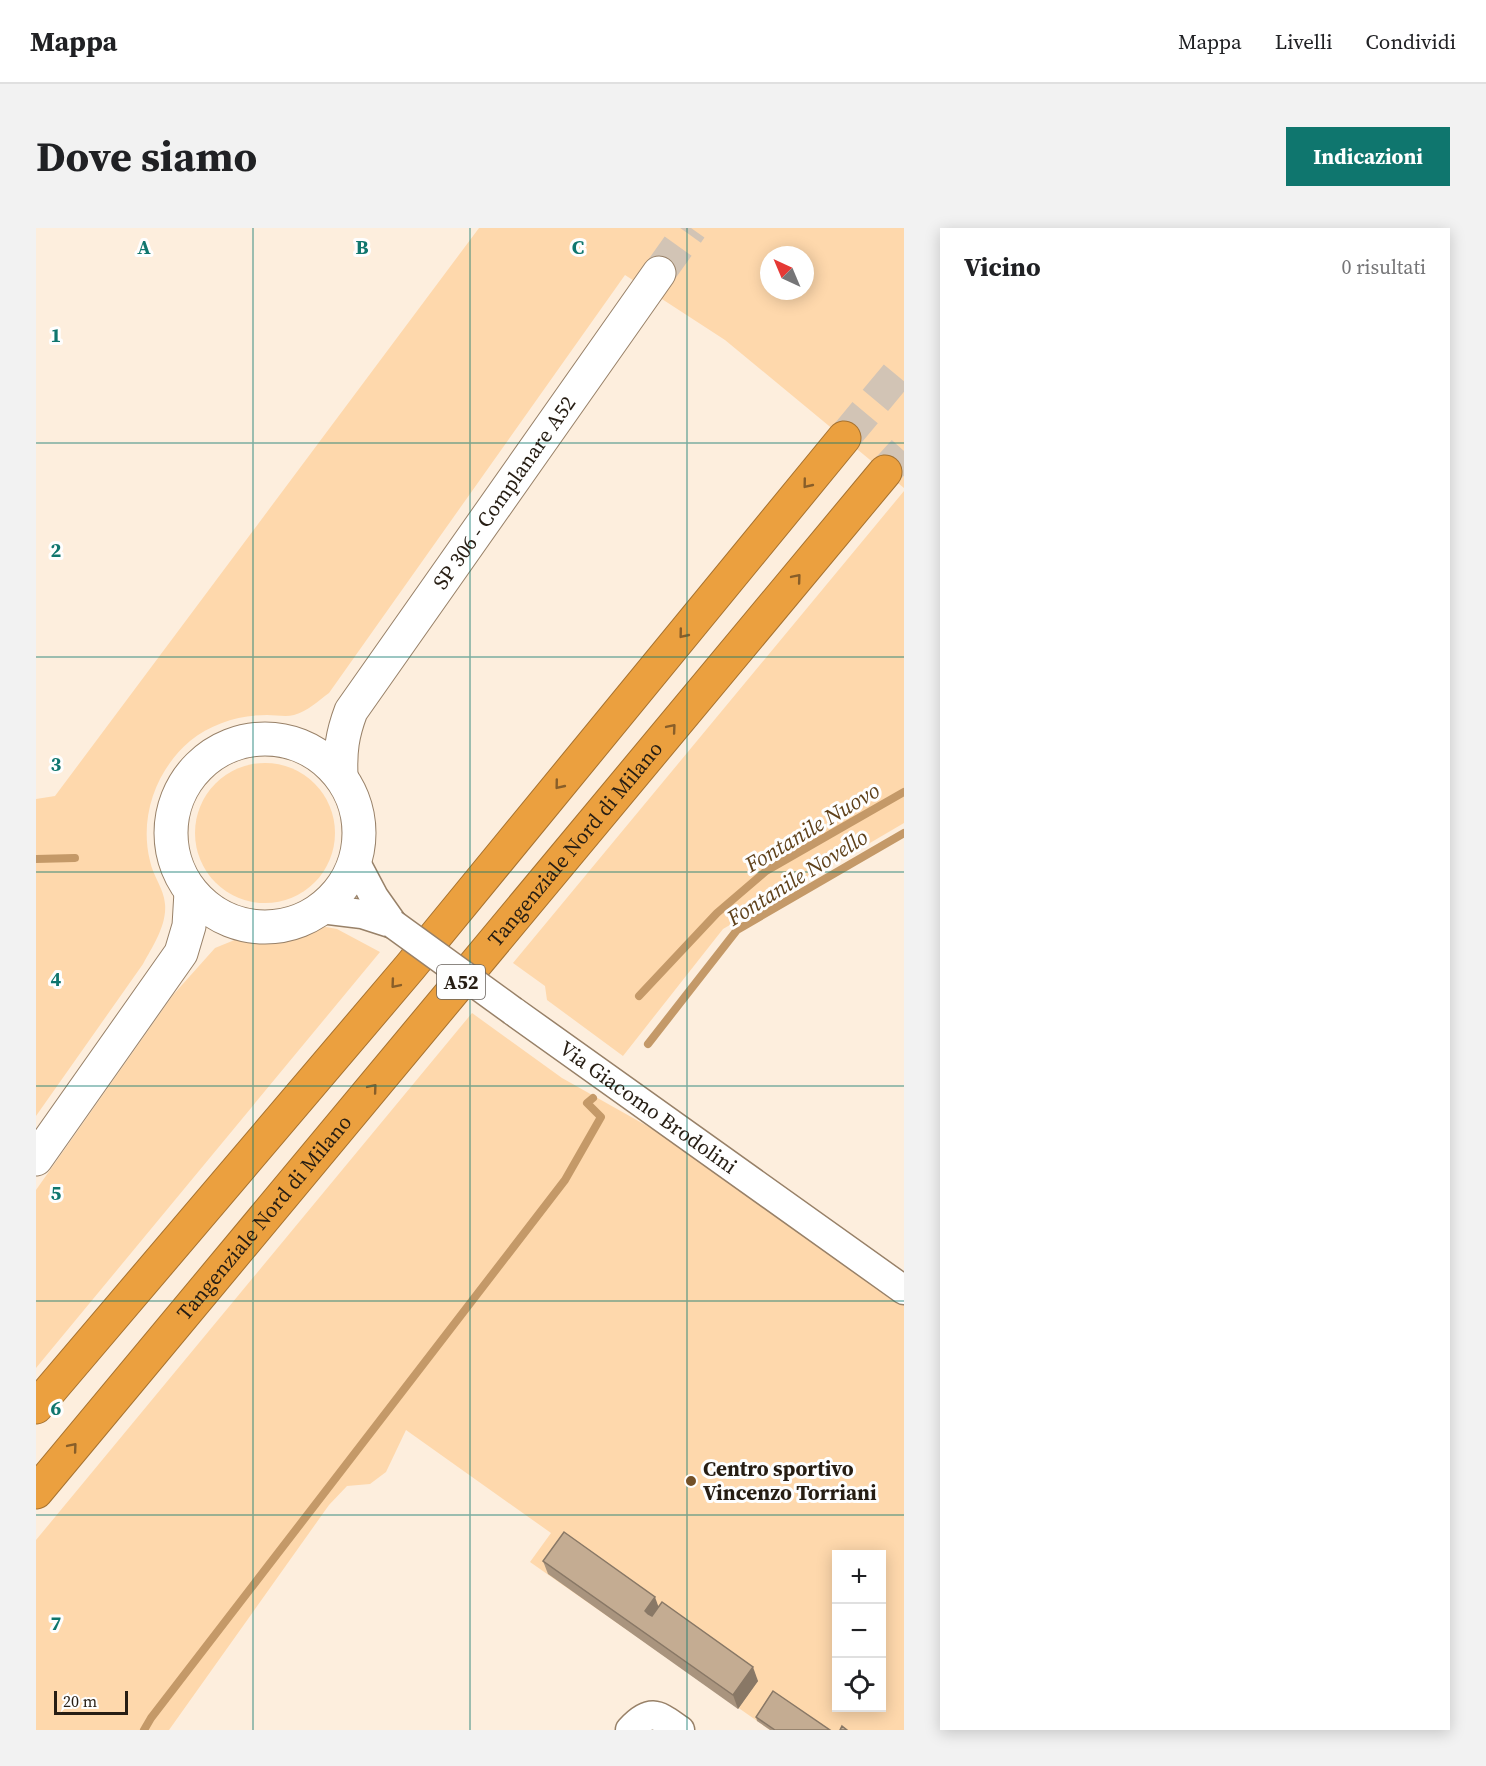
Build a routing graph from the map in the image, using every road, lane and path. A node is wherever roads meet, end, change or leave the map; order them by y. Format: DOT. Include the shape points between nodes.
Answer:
graph roads {
  1 [pos="659,273"];
  2 [pos="844,438"];
  3 [pos="885,472"];
  4 [pos="351,711"];
  5 [pos="295,744"];
  6 [pos="341,776"];
  7 [pos="355,861"];
  8 [pos="191,892"];
  9 [pos="321,909"];
  10 [pos="237,923"];
  11 [pos="393,924"];
  12 [pos="181,953"];
  13 [pos="36,1159"];
  14 [pos="904,1290"];
  15 [pos="36,1407"];
  16 [pos="36,1492"];
  17 [pos="630,1730"];
  18 [pos="680,1730"];
  1 -- 4 [label="main road, SP 306 - Complanare A52"];
  2 -- 15 [label="highway, A52, one-way" via="418,958"];
  16 -- 3 [label="highway, Tangenziale Nord di Milano / A52, one-way"];
  4 -- 5 [label="main road"];
  4 -- 6 [label="main road" via="340,750"];
  5 -- 6 [label="main road" via="319,755"];
  5 -- 8 [label="main road" via="269,739 242,741 218,752 188,779 172,816 171,836 177,869"];
  6 -- 7 [label="main road" via="358,816"];
  7 -- 9 [label="main road" via="342,888"];
  7 -- 11 [label="street, Via Giacomo Brodolini"];
  8 -- 10 [label="main road" via="210,910"];
  8 -- 12 [label="main road" via="189,926"];
  9 -- 10 [label="main road" via="281,926 266,928"];
  9 -- 11 [label="street, Via Giacomo Brodolini" via="363,914"];
  10 -- 12 [label="main road" via="206,936"];
  11 -- 14 [label="street, Via Giacomo Brodolini, bridge"];
  12 -- 13 [label="main road"];
  17 -- 18 [label="street" via="645,1717 656,1715"];
}
